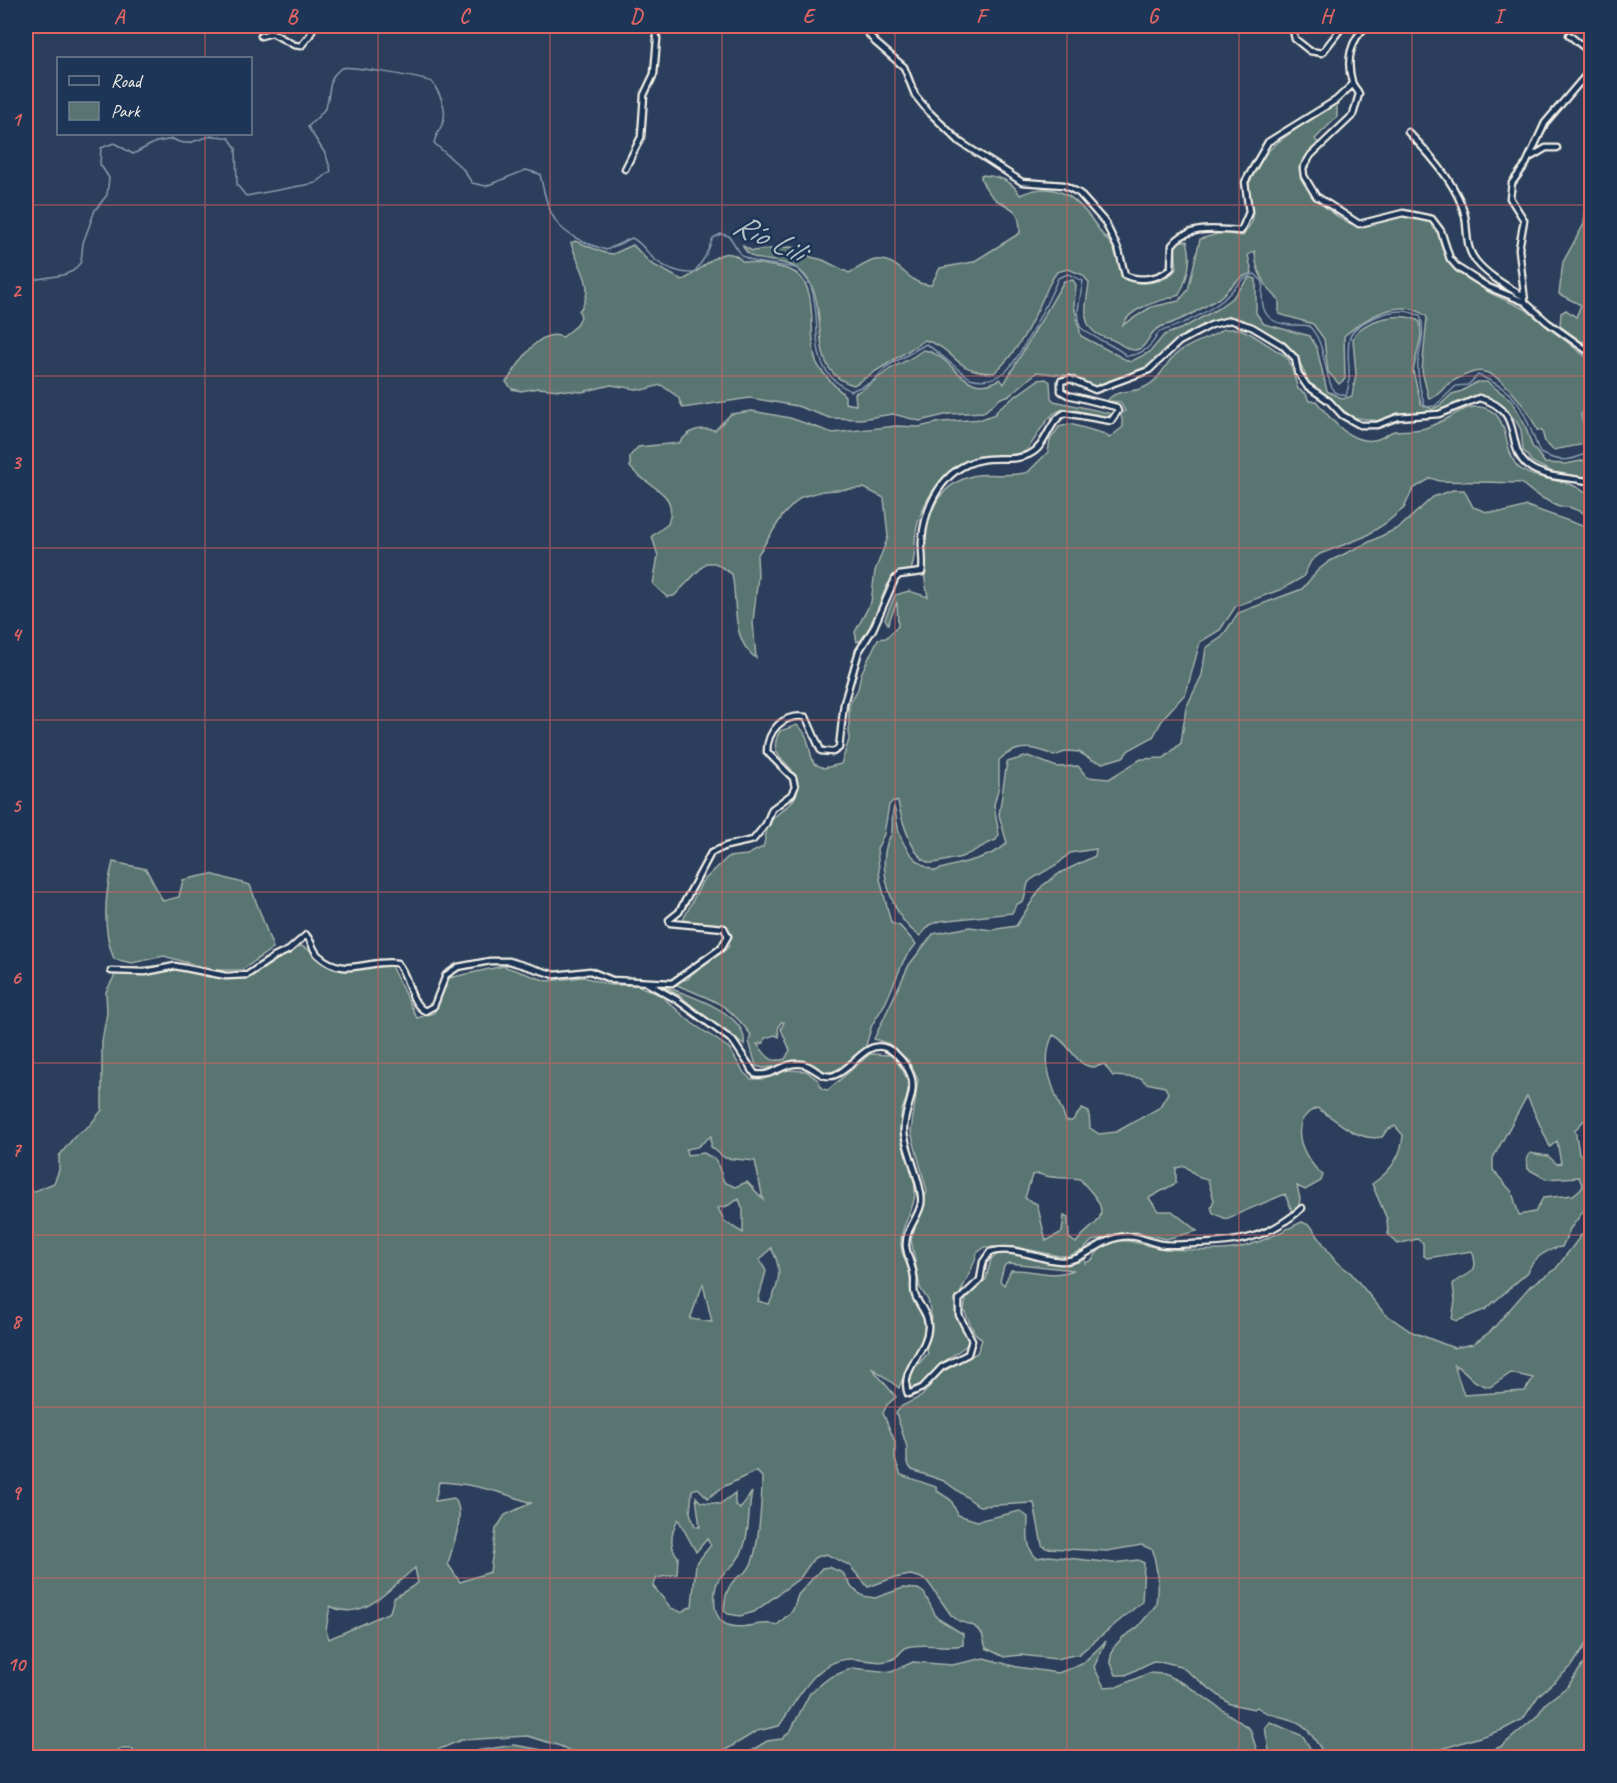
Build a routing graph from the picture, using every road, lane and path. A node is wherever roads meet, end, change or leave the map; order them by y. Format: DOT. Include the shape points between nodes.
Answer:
graph roads {
  1 [pos="314,26"];
  2 [pos="655,26"];
  3 [pos="1292,26"];
  4 [pos="1343,26"];
  5 [pos="1367,26"];
  6 [pos="863,27"];
  7 [pos="1569,35"];
  8 [pos="261,36"];
  9 [pos="1592,54"];
  10 [pos="1592,68"];
  11 [pos="1352,85"];
  12 [pos="1408,132"];
  13 [pos="1557,148"];
  14 [pos="1529,158"];
  15 [pos="625,169"];
  16 [pos="1524,299"];
  17 [pos="1592,354"];
  18 [pos="1592,482"];
  19 [pos="111,971"];
  20 [pos="645,982"];
  21 [pos="1302,1208"];
  1 -- 8 [label="street" via="301,46 273,33"];
  2 -- 15 [label="street" via="654,74 644,95 641,136"];
  3 -- 4 [label="street" via="1295,39 1316,53 1330,45"];
  5 -- 11 [label="street" via="1357,36 1349,56"];
  6 -- 11 [label="street" via="904,67 915,95 960,142 1022,182 1064,185 1079,193 1104,222 1119,251 1125,274 1138,279 1168,272 1172,245 1186,233 1229,228 1241,231 1249,212 1245,182 1268,142 1336,100"];
  7 -- 9 [label="street"];
  10 -- 14 [label="street" via="1545,123"];
  11 -- 16 [label="street" via="1359,93 1353,115 1311,155 1303,168 1316,196 1359,224 1403,213 1432,219 1442,231 1450,259 1458,268 1488,287"];
  12 -- 16 [label="street" via="1426,150 1462,207 1474,259"];
  13 -- 14 [label="street" via="1546,148"];
  14 -- 16 [label="street" via="1509,190 1524,220 1519,249"];
  16 -- 17 [label="street" via="1547,322"];
  18 -- 20 [label="street" via="1552,476 1528,466 1520,458 1507,416 1497,406 1479,398 1439,414 1398,417 1368,426 1352,423 1307,386 1292,353 1268,335 1238,321 1222,321 1191,335 1138,376 1095,390 1079,381 1064,379 1061,391 1116,407 1116,415 1111,421 1104,421 1065,413 1030,454 979,460 951,474 930,501 922,536 922,572 895,579 859,651 844,703 839,748 821,751 806,717 791,717 772,731 767,753 793,778 792,794 772,809 753,840 711,853 679,912 669,922 724,928 728,936 725,942 678,981"];
  19 -- 20 [label="street" via="145,972 175,966 226,976 247,975 289,951 306,935 313,950 331,963 352,969 397,963 418,1006 425,1011 434,1006 446,975 458,967 490,961 509,961 555,975 590,972 612,980"];
  20 -- 21 [label="street" via="734,1041 755,1074 768,1075 798,1064 831,1076 846,1070 868,1048 877,1046 888,1049 902,1061 912,1081 904,1134 921,1194 921,1206 906,1245 915,1294 928,1326 926,1343 906,1378 908,1394 922,1388 942,1367 968,1354 972,1340 958,1315 958,1300 980,1280 983,1262 990,1252 1023,1252 1065,1262 1119,1237 1133,1236 1162,1244 1232,1243 1268,1233"];
}
